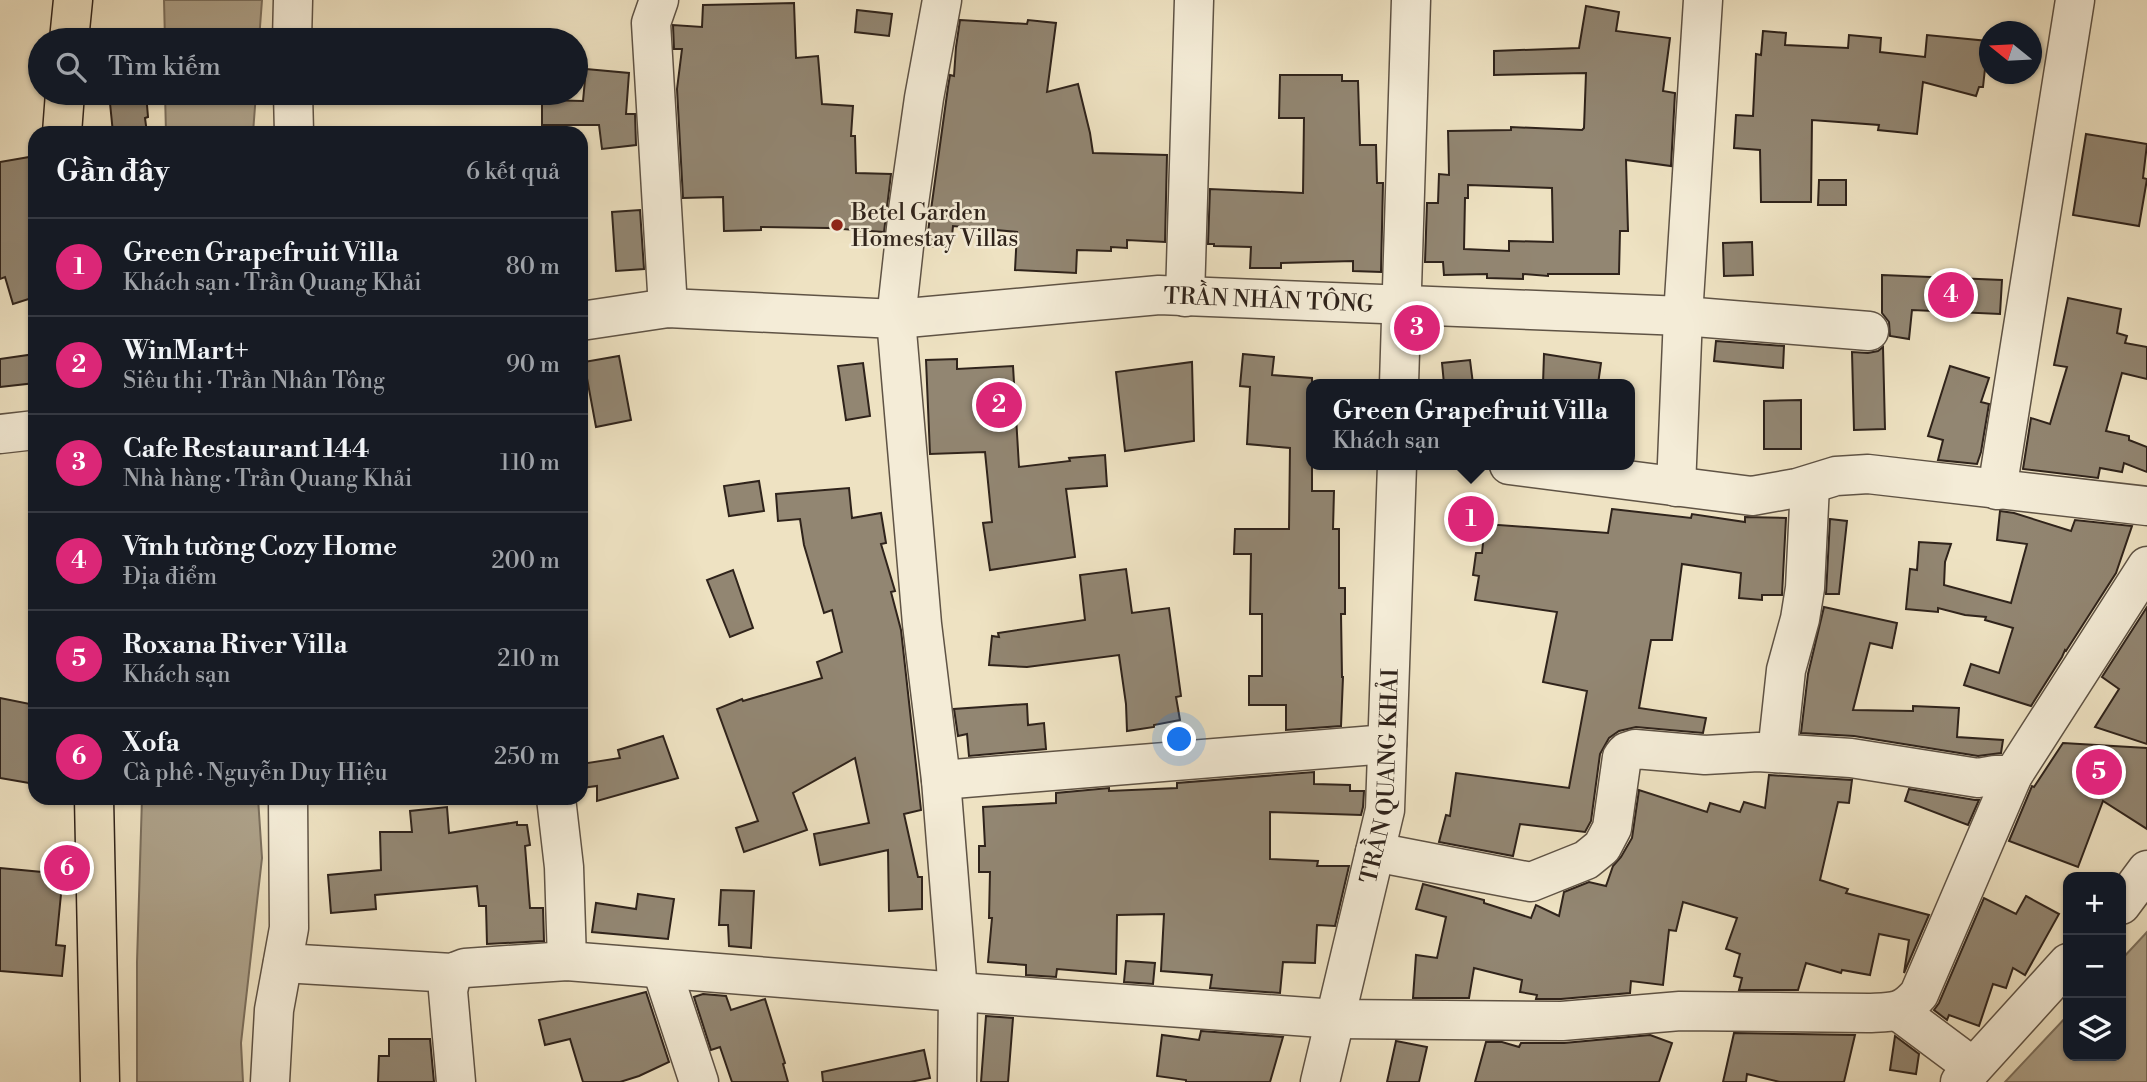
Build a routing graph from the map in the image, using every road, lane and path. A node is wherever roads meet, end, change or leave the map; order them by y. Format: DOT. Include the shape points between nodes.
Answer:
graph roads {
  1 [pos="73,0"];
  2 [pos="293,0"];
  3 [pos="659,0"];
  4 [pos="942,0"];
  5 [pos="1195,0"];
  6 [pos="1411,0"];
  7 [pos="1703,0"];
  8 [pos="2075,0"];
  9 [pos="70,28"];
  10 [pos="292,28"];
  11 [pos="64,105"];
  12 [pos="293,105"];
  13 [pos="63,126"];
  14 [pos="294,126"];
  15 [pos="1185,297"];
  16 [pos="1402,305"];
  17 [pos="668,308"];
  18 [pos="1683,316"];
  19 [pos="896,319"];
  20 [pos="588,320"];
  21 [pos="1869,331"];
  22 [pos="1399,379"];
  23 [pos="28,431"];
  24 [pos="0,435"];
  25 [pos="1397,470"];
  26 [pos="1547,470"];
  27 [pos="1810,485"];
  28 [pos="1676,487"];
  29 [pos="1997,490"];
  30 [pos="2147,506"];
  31 [pos="2147,566"];
  32 [pos="1387,744"];
  33 [pos="1777,753"];
  34 [pos="2013,775"];
  35 [pos="941,780"];
  36 [pos="94,805"];
  37 [pos="288,805"];
  38 [pos="557,805"];
  39 [pos="1375,852"];
  40 [pos="2147,870"];
  41 [pos="2126,898"];
  42 [pos="567,961"];
  43 [pos="283,963"];
  44 [pos="2063,969"];
  45 [pos="662,970"];
  46 [pos="452,973"];
  47 [pos="958,992"];
  48 [pos="1898,1011"];
  49 [pos="1336,1019"];
  50 [pos="1967,1075"];
  51 [pos="100,1082"];
  52 [pos="270,1082"];
  53 [pos="456,1082"];
  54 [pos="699,1082"];
  55 [pos="957,1082"];
  56 [pos="1320,1082"];
  1 -- 9 [label="main road"];
  2 -- 10 [label="street"];
  3 -- 17 [label="street" via="651,23"];
  4 -- 19 [label="street" via="923,98"];
  5 -- 15 [label="street"];
  6 -- 16 [label="street"];
  7 -- 18 [label="street"];
  8 -- 29 [label="street"];
  11 -- 13 [label="main road"];
  12 -- 14 [label="street"];
  15 -- 16 [label="street, TRẦN NHÂN TÔNG"];
  15 -- 19 [label="street, TRẦN NHÂN TÔNG"];
  16 -- 18 [label="street, TRẦN NHÂN TÔNG"];
  16 -- 22 [label="street"];
  17 -- 19 [label="street, TRẦN NHÂN TÔNG"];
  17 -- 20 [label="street, TRẦN NHÂN TÔNG"];
  18 -- 21 [label="street, TRẦN NHÂN TÔNG"];
  18 -- 28 [label="street"];
  19 -- 35 [label="street" via="922,624"];
  23 -- 24 [label="street"];
  25 -- 32 [label="street, TRẦN QUANG KHẢI"];
  26 -- 28 [label="street"];
  27 -- 28 [label="street" via="1752,496"];
  27 -- 29 [label="street" via="1836,476 1868,474"];
  27 -- 33 [label="street" via="1805,588 1786,670"];
  29 -- 30 [label="street"];
  31 -- 34 [label="street"];
  32 -- 35 [label="street"];
  32 -- 39 [label="street, TRẦN QUANG KHẢI" via="1385,810"];
  33 -- 34 [label="street" via="1851,758 1978,778"];
  33 -- 39 [label="street" via="1626,752 1612,828 1602,847 1586,860 1531,882"];
  34 -- 48 [label="street" via="1919,994"];
  35 -- 47 [label="street"];
  36 -- 51 [label="main road"];
  37 -- 43 [label="street" via="289,928"];
  38 -- 42 [label="street"];
  39 -- 49 [label="street, TRẦN QUANG KHẢI"];
  40 -- 41 [label="street"];
  42 -- 45 [label="street"];
  42 -- 46 [label="street" via="466,968"];
  43 -- 46 [label="street"];
  43 -- 52 [label="street" via="274,1010"];
  44 -- 50 [label="street"];
  45 -- 47 [label="street"];
  45 -- 54 [label="street"];
  46 -- 53 [label="street" via="448,990"];
  47 -- 49 [label="street"];
  47 -- 55 [label="street"];
  48 -- 49 [label="street" via="1679,1011 1562,1021"];
  48 -- 50 [label="street"];
  49 -- 56 [label="street, TRẦN QUANG KHẢI"];
}
